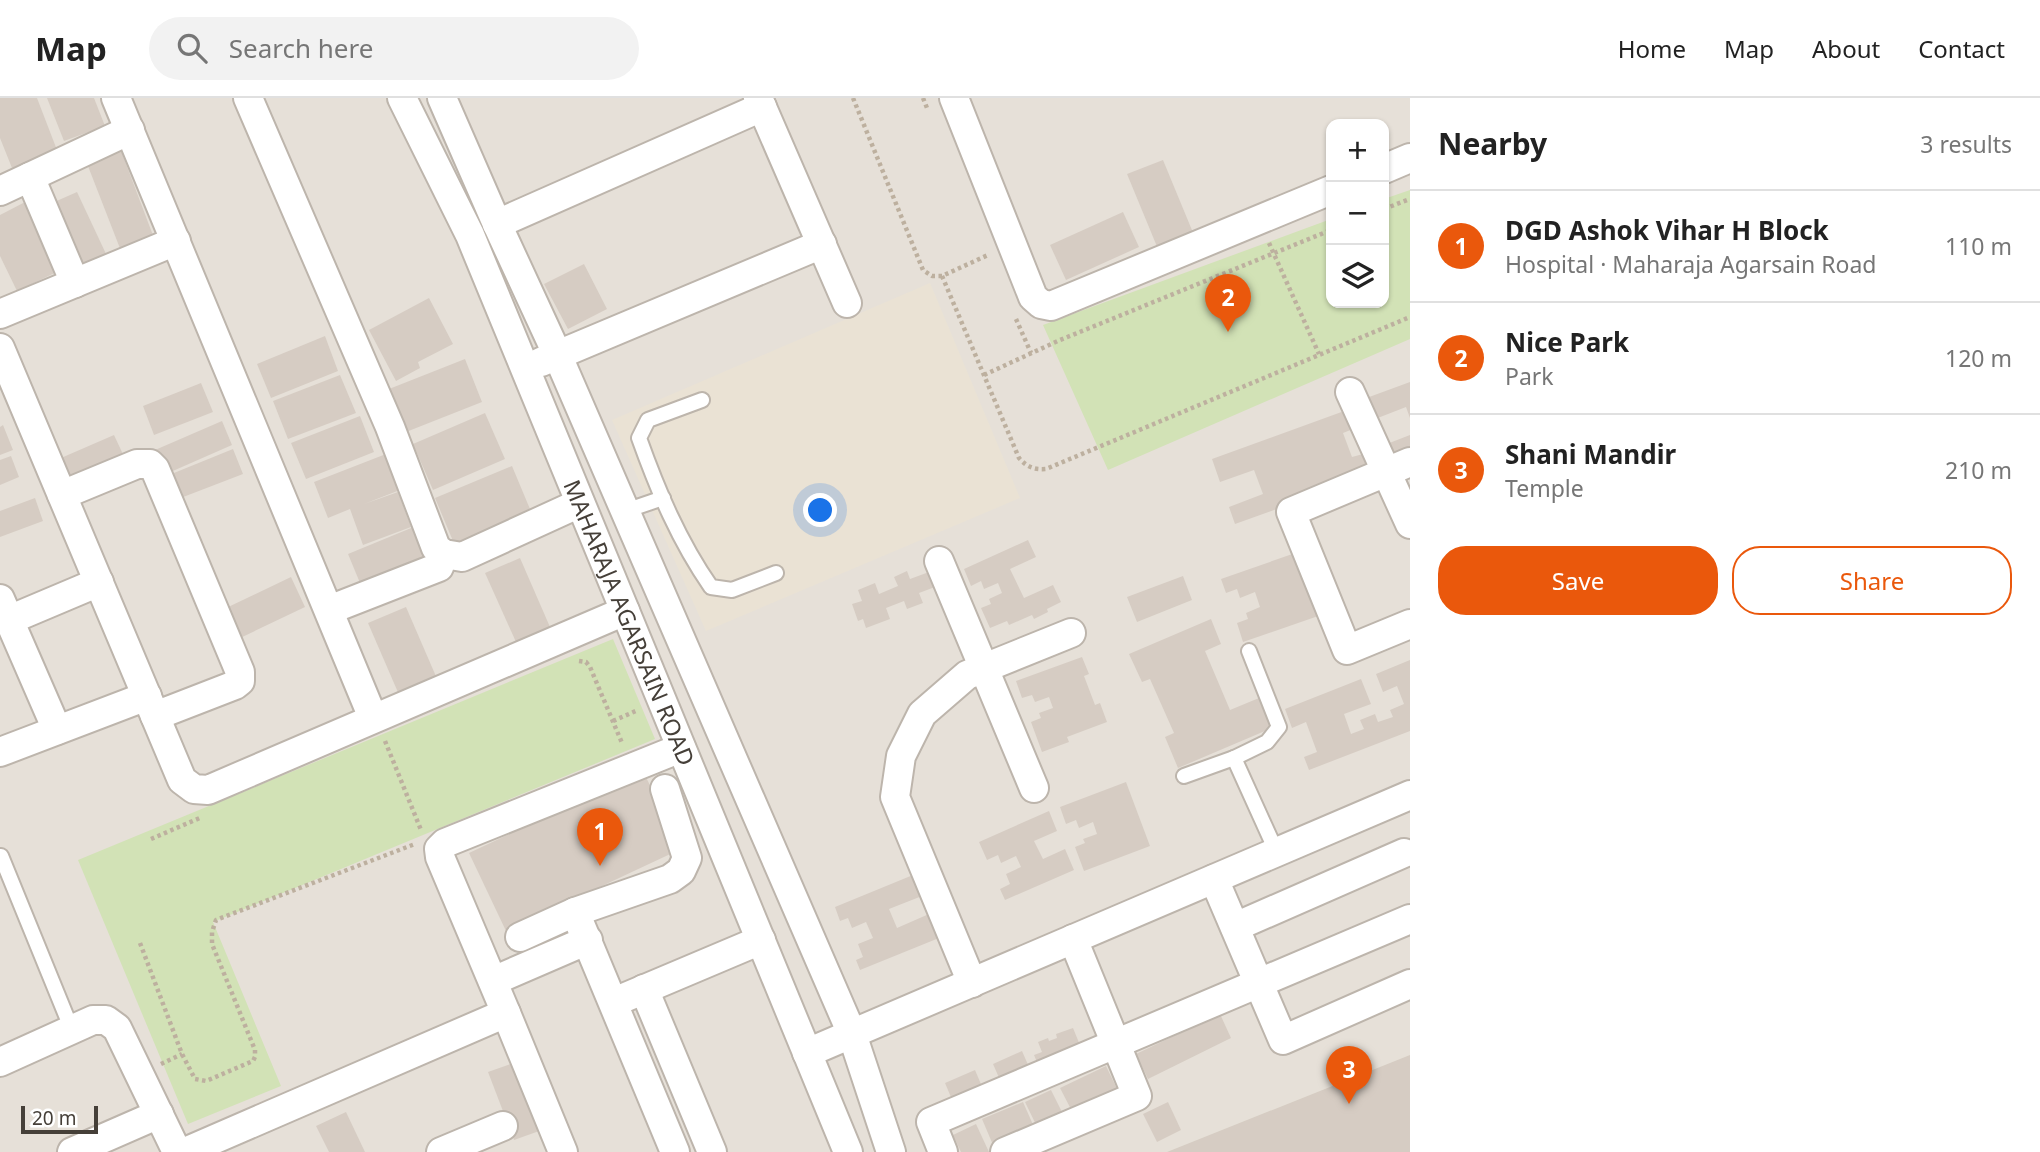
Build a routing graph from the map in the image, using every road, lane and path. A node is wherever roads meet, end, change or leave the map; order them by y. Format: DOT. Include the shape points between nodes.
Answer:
graph roads {
  1 [pos="116,98"];
  2 [pos="248,98"];
  3 [pos="402,98"];
  4 [pos="442,98"];
  5 [pos="853,98"];
  6 [pos="954,98"];
  7 [pos="760,103"];
  8 [pos="130,130"];
  9 [pos="1410,158"];
  10 [pos="1389,167"];
  11 [pos="30,177"];
  12 [pos="0,191"];
  13 [pos="1326,192"];
  14 [pos="1410,199"];
  15 [pos="1389,207"];
  16 [pos="496,223"];
  17 [pos="1326,232"];
  18 [pos="176,241"];
  19 [pos="822,244"];
  20 [pos="1273,253"];
  21 [pos="989,255"];
  22 [pos="942,276"];
  23 [pos="75,283"];
  24 [pos="847,303"];
  25 [pos="0,314"];
  26 [pos="1410,317"];
  27 [pos="0,348"];
  28 [pos="557,354"];
  29 [pos="1319,354"];
  30 [pos="525,369"];
  31 [pos="984,375"];
  32 [pos="1350,392"];
  33 [pos="10,399"];
  34 [pos="702,401"];
  35 [pos="1398,466"];
  36 [pos="62,495"];
  37 [pos="663,498"];
  38 [pos="580,503"];
  39 [pos="625,511"];
  40 [pos="1410,524"];
  41 [pos="444,554"];
  42 [pos="939,561"];
  43 [pos="776,573"];
  44 [pos="99,582"];
  45 [pos="5,610"];
  46 [pos="329,610"];
  47 [pos="625,611"];
  48 [pos="1410,624"];
  49 [pos="1071,633"];
  50 [pos="1249,651"];
  51 [pos="574,661"];
  52 [pos="983,668"];
  53 [pos="151,706"];
  54 [pos="613,721"];
  55 [pos="379,729"];
  56 [pos="57,730"];
  57 [pos="681,748"];
  58 [pos="0,752"];
  59 [pos="1234,758"];
  60 [pos="1184,776"];
  61 [pos="1034,788"];
  62 [pos="666,789"];
  63 [pos="1410,795"];
  64 [pos="1277,853"];
  65 [pos="1404,853"];
  66 [pos="1,856"];
  67 [pos="1214,879"];
  68 [pos="575,912"];
  69 [pos="1410,919"];
  70 [pos="1235,927"];
  71 [pos="520,937"];
  72 [pos="1073,939"];
  73 [pos="588,940"];
  74 [pos="761,940"];
  75 [pos="140,943"];
  76 [pos="493,981"];
  77 [pos="972,983"];
  78 [pos="1410,984"];
  79 [pos="1258,985"];
  80 [pos="644,989"];
  81 [pos="614,1002"];
  82 [pos="506,1013"];
  83 [pos="72,1030"];
  84 [pos="852,1034"];
  85 [pos="1116,1044"];
  86 [pos="807,1053"];
  87 [pos="0,1062"];
  88 [pos="159,1114"];
  89 [pos="503,1126"];
  90 [pos="475,1145"];
  91 [pos="72,1152"];
  92 [pos="177,1152"];
  93 [pos="185,1152"];
  94 [pos="441,1152"];
  95 [pos="563,1152"];
  96 [pos="676,1152"];
  97 [pos="712,1152"];
  98 [pos="848,1152"];
  99 [pos="891,1152"];
  100 [pos="943,1152"];
  101 [pos="1005,1152"];
  1 -- 8 [label="street"];
  2 -- 41 [label="street" via="390,427 436,548"];
  3 -- 30 [label="street, MAHARAJA AGARSAIN ROAD" via="470,235"];
  4 -- 16 [label="street"];
  5 -- 22 [label="path" via="919,262 927,274"];
  6 -- 13 [label="street" via="1033,297 1045,305"];
  7 -- 16 [label="street"];
  7 -- 19 [label="street"];
  8 -- 11 [label="street"];
  8 -- 18 [label="street"];
  9 -- 10 [label="street"];
  11 -- 12 [label="street"];
  11 -- 23 [label="street"];
  14 -- 15 [label="path"];
  16 -- 28 [label="street"];
  17 -- 20 [label="path"];
  18 -- 23 [label="street"];
  18 -- 46 [label="street"];
  19 -- 24 [label="street"];
  19 -- 28 [label="street"];
  20 -- 29 [label="path"];
  20 -- 31 [label="path"];
  21 -- 22 [label="path"];
  22 -- 31 [label="path"];
  23 -- 25 [label="street"];
  26 -- 29 [label="path"];
  27 -- 33 [label="street"];
  28 -- 30 [label="street"];
  28 -- 39 [label="street"];
  29 -- 31 [label="path" via="1039,470 1019,458"];
  30 -- 38 [label="street, MAHARAJA AGARSAIN ROAD"];
  32 -- 35 [label="street"];
  33 -- 36 [label="street"];
  34 -- 37 [label="lane" via="648,420 639,438"];
  35 -- 40 [label="street"];
  35 -- 48 [label="street" via="1291,512 1347,650"];
  36 -- 44 [label="street"];
  36 -- 53 [label="street" via="137,464 155,469 240,671 240,681"];
  37 -- 39 [label="lane"];
  37 -- 43 [label="lane" via="673,524 711,587 732,590"];
  38 -- 41 [label="street" via="462,557"];
  38 -- 47 [label="street, MAHARAJA AGARSAIN ROAD"];
  39 -- 84 [label="street"];
  41 -- 46 [label="street" via="439,567"];
  42 -- 52 [label="street"];
  44 -- 45 [label="street"];
  44 -- 53 [label="street"];
  45 -- 56 [label="street"];
  46 -- 55 [label="street"];
  47 -- 55 [label="street"];
  47 -- 57 [label="street, MAHARAJA AGARSAIN ROAD"];
  49 -- 52 [label="street"];
  50 -- 59 [label="lane" via="1279,727 1268,743"];
  51 -- 54 [label="path" via="590,667"];
  52 -- 61 [label="street"];
  52 -- 77 [label="street" via="967,674 922,714 901,756 895,797"];
  53 -- 55 [label="street" via="182,780 194,789 208,790"];
  53 -- 56 [label="street"];
  55 -- 75 [label="path" via="426,840 216,920 213,925 212,944 255,1050 253,1061 206,1081 195,1079"];
  56 -- 58 [label="street"];
  57 -- 74 [label="street, MAHARAJA AGARSAIN ROAD"];
  57 -- 76 [label="street" via="439,849"];
  59 -- 60 [label="lane"];
  59 -- 64 [label="lane"];
  62 -- 68 [label="street" via="687,858 681,871"];
  63 -- 64 [label="street"];
  64 -- 67 [label="street"];
  65 -- 70 [label="street"];
  66 -- 83 [label="lane"];
  67 -- 70 [label="street"];
  67 -- 72 [label="street"];
  68 -- 71 [label="street"];
  68 -- 73 [label="street"];
  69 -- 79 [label="street"];
  70 -- 79 [label="street"];
  72 -- 77 [label="street"];
  72 -- 85 [label="street"];
  73 -- 76 [label="street"];
  73 -- 81 [label="street"];
  74 -- 80 [label="street"];
  74 -- 86 [label="street, MAHARAJA AGARSAIN ROAD"];
  76 -- 82 [label="street"];
  77 -- 84 [label="street"];
  78 -- 79 [label="street" via="1283,1040"];
  79 -- 85 [label="street"];
  80 -- 81 [label="street"];
  80 -- 97 [label="street"];
  81 -- 96 [label="street"];
  82 -- 93 [label="street"];
  82 -- 95 [label="street"];
  83 -- 87 [label="street"];
  83 -- 88 [label="street" via="93,1020 106,1020 117,1028"];
  84 -- 86 [label="street"];
  84 -- 99 [label="street"];
  85 -- 100 [label="street" via="931,1122"];
  85 -- 101 [label="street" via="1137,1096"];
  86 -- 98 [label="street, MAHARAJA AGARSAIN ROAD"];
  88 -- 91 [label="street"];
  88 -- 92 [label="street"];
  89 -- 90 [label="street"];
  90 -- 94 [label="street"];
}
